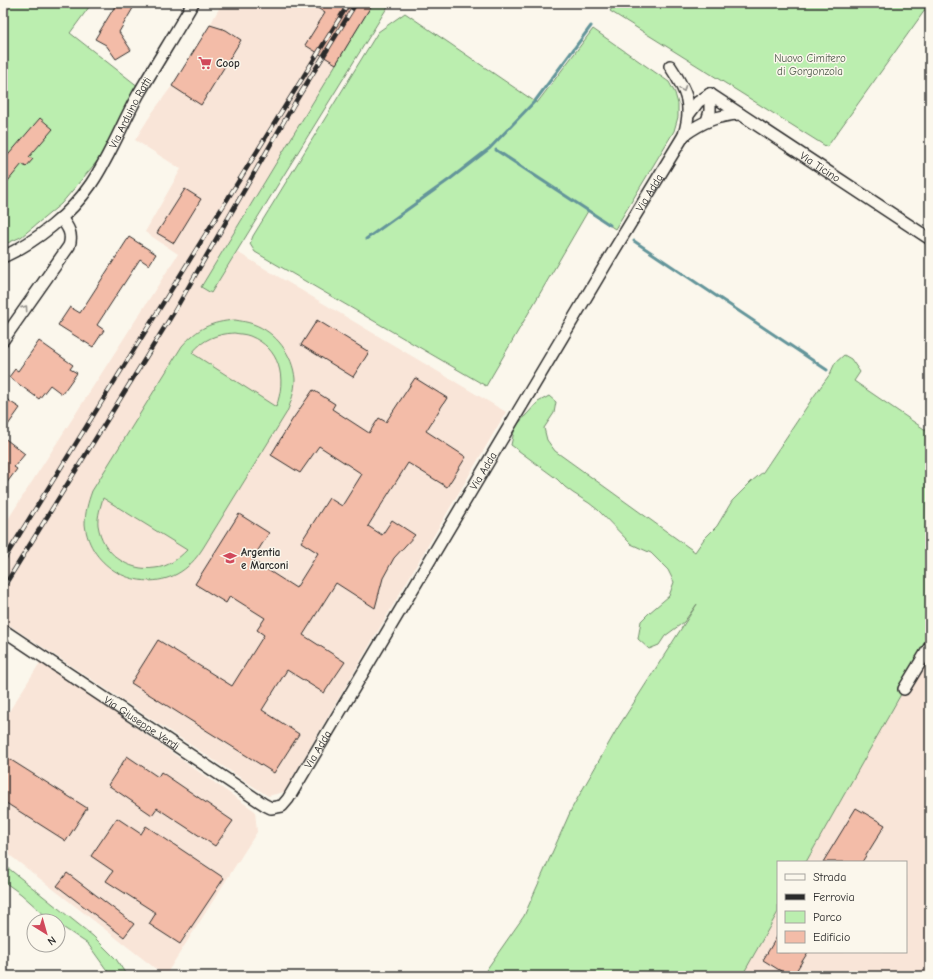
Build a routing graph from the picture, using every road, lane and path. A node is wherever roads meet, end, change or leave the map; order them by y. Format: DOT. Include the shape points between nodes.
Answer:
graph roads {
  1 [pos="193,3"];
  2 [pos="670,66"];
  3 [pos="710,94"];
  4 [pos="689,114"];
  5 [pos="740,114"];
  6 [pos="707,121"];
  7 [pos="684,135"];
  8 [pos="61,218"];
  9 [pos="930,239"];
  10 [pos="3,257"];
  11 [pos="3,340"];
  12 [pos="3,630"];
  13 [pos="930,646"];
  14 [pos="904,689"];
  15 [pos="282,806"];
  1 -- 8 [label="street, Via Arduino Ratti" via="139,94 95,177"];
  2 -- 4 [label="street, Via Adda, one-way" via="685,93"];
  3 -- 4 [label="street, Via Adda" via="698,102"];
  3 -- 5 [label="street, Via Ticino"];
  3 -- 6 [label="street"];
  4 -- 7 [label="street, Via Adda"];
  5 -- 6 [label="street, Via Adda"];
  5 -- 9 [label="street, Via Ticino"];
  6 -- 7 [label="street, Via Adda"];
  7 -- 15 [label="street, Via Adda"];
  8 -- 10 [label="street, Via Arduino Ratti" via="27,244"];
  11 -- 8 [label="street, one-way" via="69,246 70,232"];
  12 -- 15 [label="street, Via Giuseppe Verdi" via="265,805 271,808"];
  13 -- 14 [label="street"];
}
